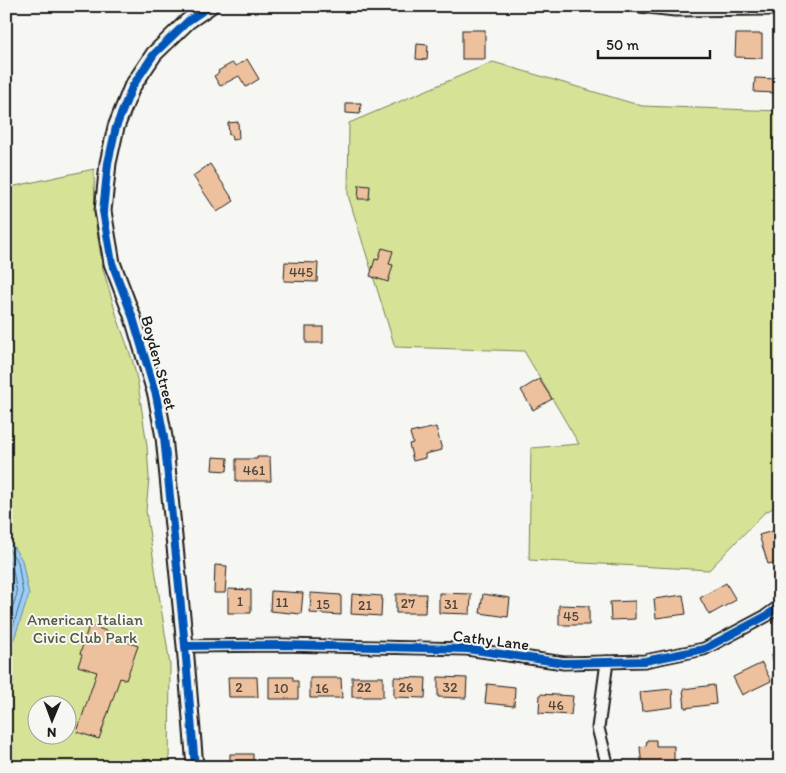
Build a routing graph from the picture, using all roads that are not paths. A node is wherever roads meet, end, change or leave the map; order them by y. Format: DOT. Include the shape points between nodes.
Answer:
graph roads {
  1 [pos="210,6"];
  2 [pos="639,6"];
  3 [pos="780,8"];
  4 [pos="780,606"];
  5 [pos="185,646"];
  6 [pos="606,662"];
  7 [pos="194,767"];
  8 [pos="608,767"];
  1 -- 5 [label="street, Boyden Street" via="188,21 154,54 132,87 116,127 108,163 104,211 112,263 133,318 156,395 164,437"];
  2 -- 3 [label="street" via="675,10"];
  4 -- 6 [label="street, Cathy Lane" via="704,649 645,661"];
  5 -- 6 [label="street, Cathy Lane" via="281,644 467,649 564,663"];
  5 -- 7 [label="street, Boyden Street"];
  6 -- 8 [label="street" via="598,728"];
}
